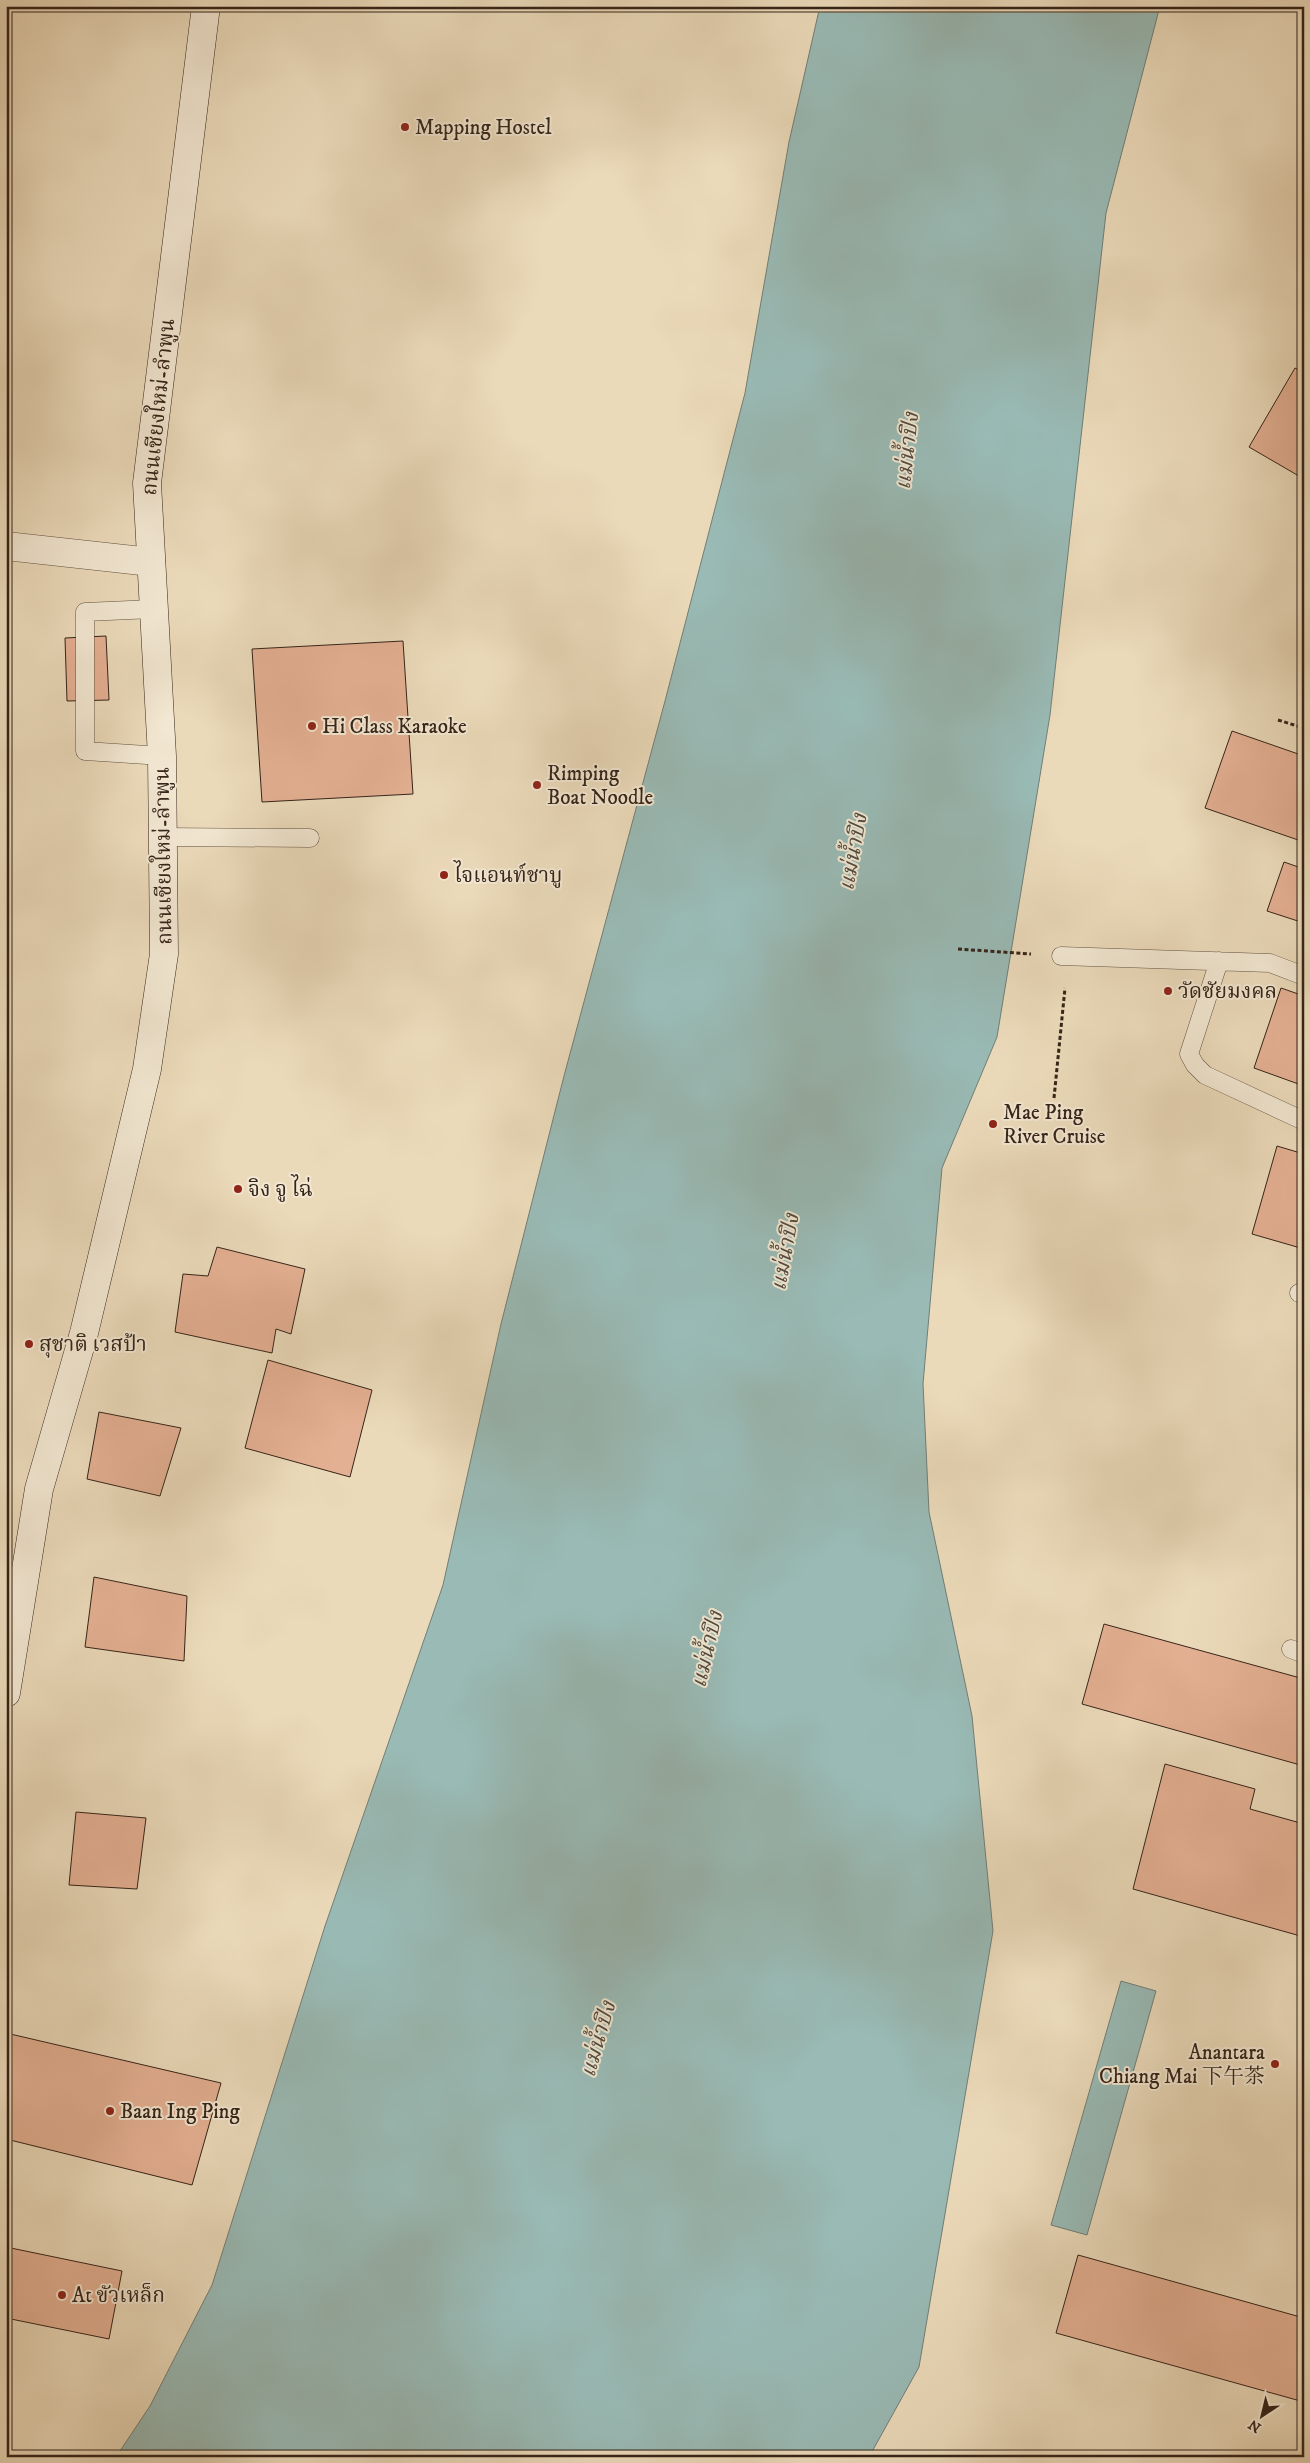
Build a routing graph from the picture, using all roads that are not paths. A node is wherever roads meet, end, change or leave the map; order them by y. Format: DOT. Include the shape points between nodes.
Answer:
graph roads {
  1 [pos="206,6"];
  2 [pos="6,546"];
  3 [pos="151,562"];
  4 [pos="153,608"];
  5 [pos="162,756"];
  6 [pos="162,837"];
  7 [pos="310,838"];
  8 [pos="1065,957"];
  9 [pos="1219,961"];
  10 [pos="1304,976"];
  11 [pos="1304,1121"];
  12 [pos="11,1624"];
  13 [pos="6,1693"];
  1 -- 3 [label="main road, ถนนเชียงใหม่-ลำพูน" via="147,483"];
  2 -- 3 [label="main road"];
  3 -- 4 [label="main road, ถนนเชียงใหม่-ลำพูน"];
  4 -- 5 [label="main road, ถนนเชียงใหม่-ลำพูน"];
  4 -- 5 [label="lane" via="85,612 85,751"];
  5 -- 6 [label="main road, ถนนเชียงใหม่-ลำพูน"];
  6 -- 7 [label="lane"];
  6 -- 12 [label="main road, ถนนเชียงใหม่-ลำพูน" via="164,954 147,1069 84,1333 39,1489"];
  8 -- 9 [label="lane"];
  9 -- 10 [label="lane" via="1270,963"];
  9 -- 11 [label="lane" via="1189,1054 1205,1075"];
  12 -- 13 [label="main road, ถนนเชียงใหม่-ลำพูน"];
}
